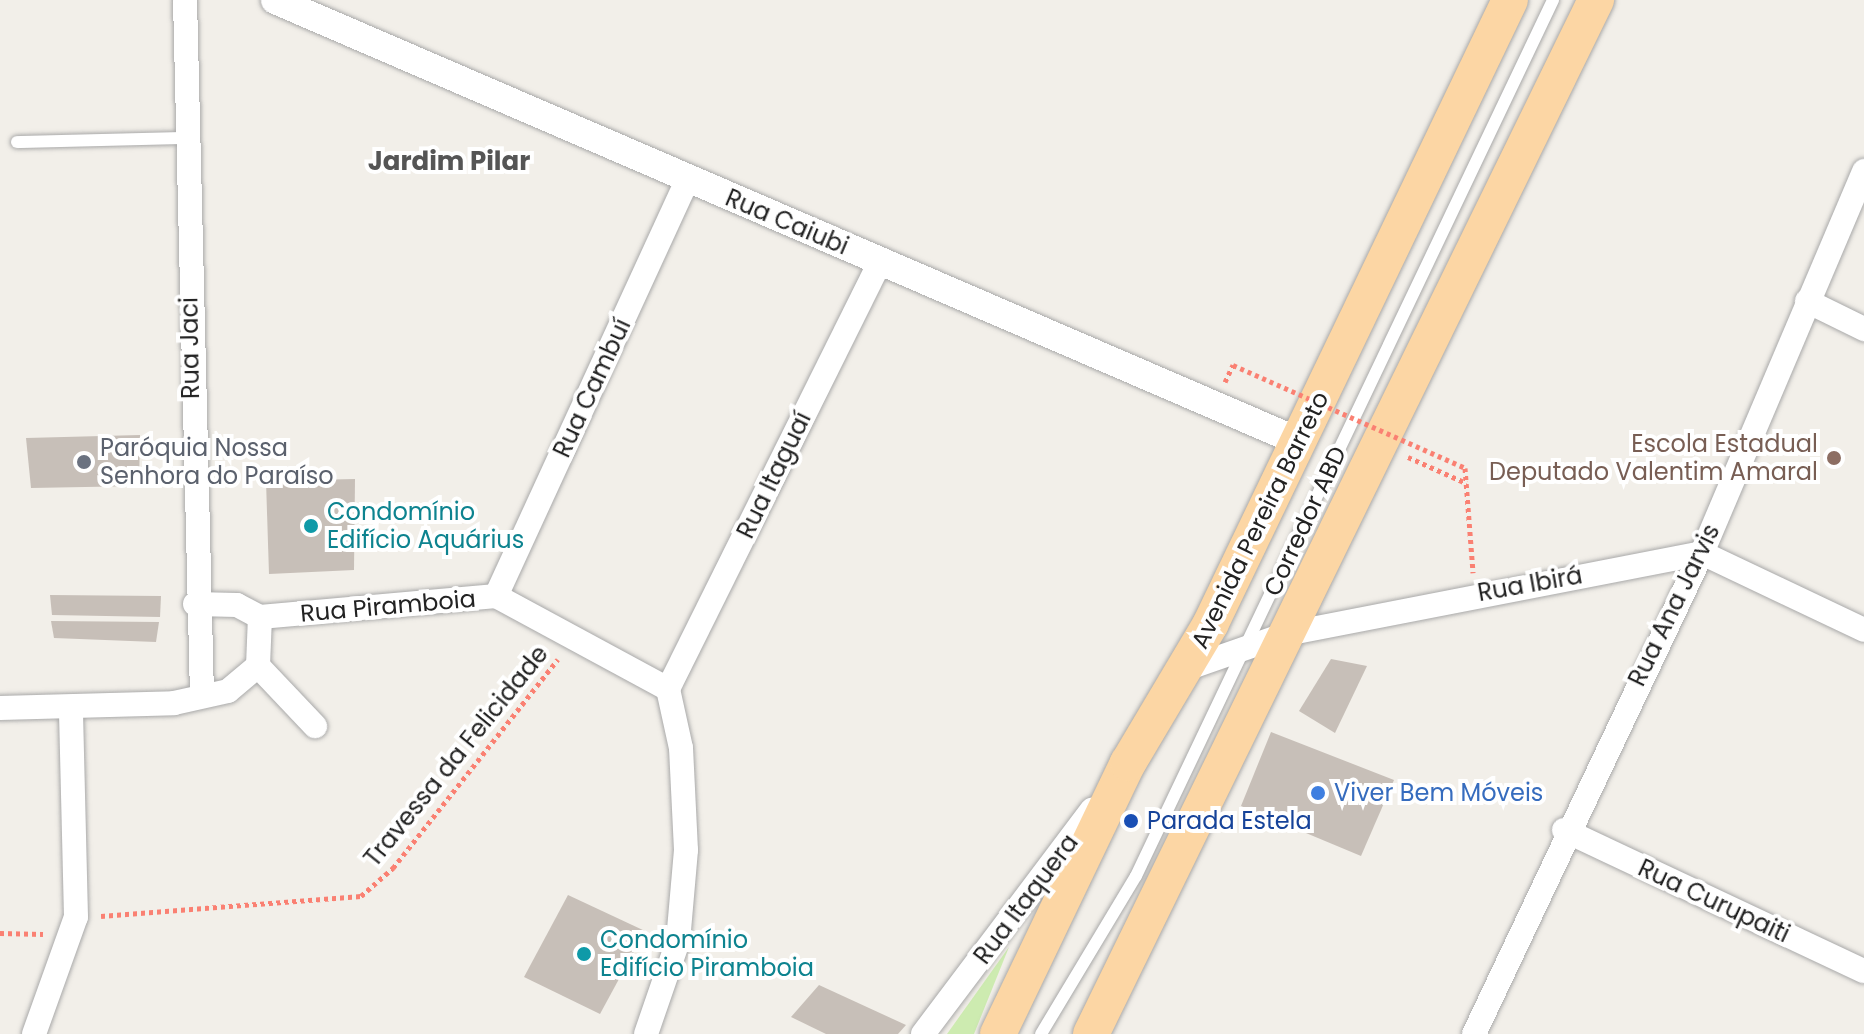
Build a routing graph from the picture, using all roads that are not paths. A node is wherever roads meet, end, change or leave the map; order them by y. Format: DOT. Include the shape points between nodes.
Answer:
graph roads {
  1 [pos="185,0"];
  2 [pos="1510,0"];
  3 [pos="1553,0"];
  4 [pos="1596,0"];
  5 [pos="285,2"];
  6 [pos="186,138"];
  7 [pos="17,142"];
  8 [pos="1864,171"];
  9 [pos="688,179"];
  10 [pos="880,262"];
  11 [pos="1807,301"];
  12 [pos="1864,329"];
  13 [pos="1300,442"];
  14 [pos="1702,553"];
  15 [pos="496,596"];
  16 [pos="195,604"];
  17 [pos="260,617"];
  18 [pos="1864,630"];
  19 [pos="1286,634"];
  20 [pos="1246,647"];
  21 [pos="258,666"];
  22 [pos="1186,669"];
  23 [pos="668,689"];
  24 [pos="202,696"];
  25 [pos="71,707"];
  26 [pos="0,708"];
  27 [pos="315,726"];
  28 [pos="1128,763"];
  29 [pos="1564,830"];
  30 [pos="1864,971"];
  31 [pos="34,1034"];
  32 [pos="646,1034"];
  33 [pos="923,1034"];
  34 [pos="998,1034"];
  35 [pos="1041,1034"];
  36 [pos="1091,1034"];
  37 [pos="1474,1034"];
  1 -- 6 [label="street, Rua Jaci"];
  2 -- 13 [label="main road, Avenida Pereira Barreto"];
  3 -- 20 [label="lane, Corredor ABD"];
  4 -- 19 [label="main road"];
  5 -- 9 [label="street, Rua Caiubi"];
  6 -- 7 [label="lane"];
  6 -- 16 [label="street, Rua Jaci"];
  8 -- 11 [label="street, Rua Ana Jarvis"];
  9 -- 10 [label="street, Rua Caiubi"];
  9 -- 15 [label="street, Rua Cambuí"];
  10 -- 13 [label="street, Rua Caiubi"];
  10 -- 23 [label="street, Rua Itaguaí"];
  11 -- 12 [label="street"];
  11 -- 14 [label="street, Rua Ana Jarvis"];
  13 -- 22 [label="main road, Avenida Pereira Barreto"];
  14 -- 18 [label="street"];
  14 -- 19 [label="street, Rua Ibirá"];
  14 -- 29 [label="street, Rua Ana Jarvis"];
  15 -- 17 [label="street, Rua Piramboia"];
  15 -- 23 [label="street, Rua Piramboia"];
  16 -- 17 [label="street, Rua Piramboia" via="237,605"];
  16 -- 24 [label="street, Rua Jaci"];
  17 -- 21 [label="street"];
  19 -- 20 [label="street, Rua Ibirá"];
  19 -- 36 [label="main road"];
  20 -- 22 [label="street, Rua Ibirá"];
  20 -- 35 [label="lane, Corredor ABD" via="1136,876"];
  21 -- 24 [label="street" via="228,691"];
  21 -- 27 [label="street"];
  22 -- 28 [label="main road, Avenida Pereira Barreto"];
  23 -- 32 [label="street" via="681,748 686,850 678,941"];
  24 -- 25 [label="street"];
  25 -- 26 [label="street"];
  25 -- 31 [label="street" via="74,926"];
  28 -- 33 [label="street, Rua Itaquera"];
  28 -- 34 [label="main road, Avenida Pereira Barreto"];
  29 -- 30 [label="street, Rua Curupaiti"];
  29 -- 37 [label="street, Rua Ana Jarvis"];
}
